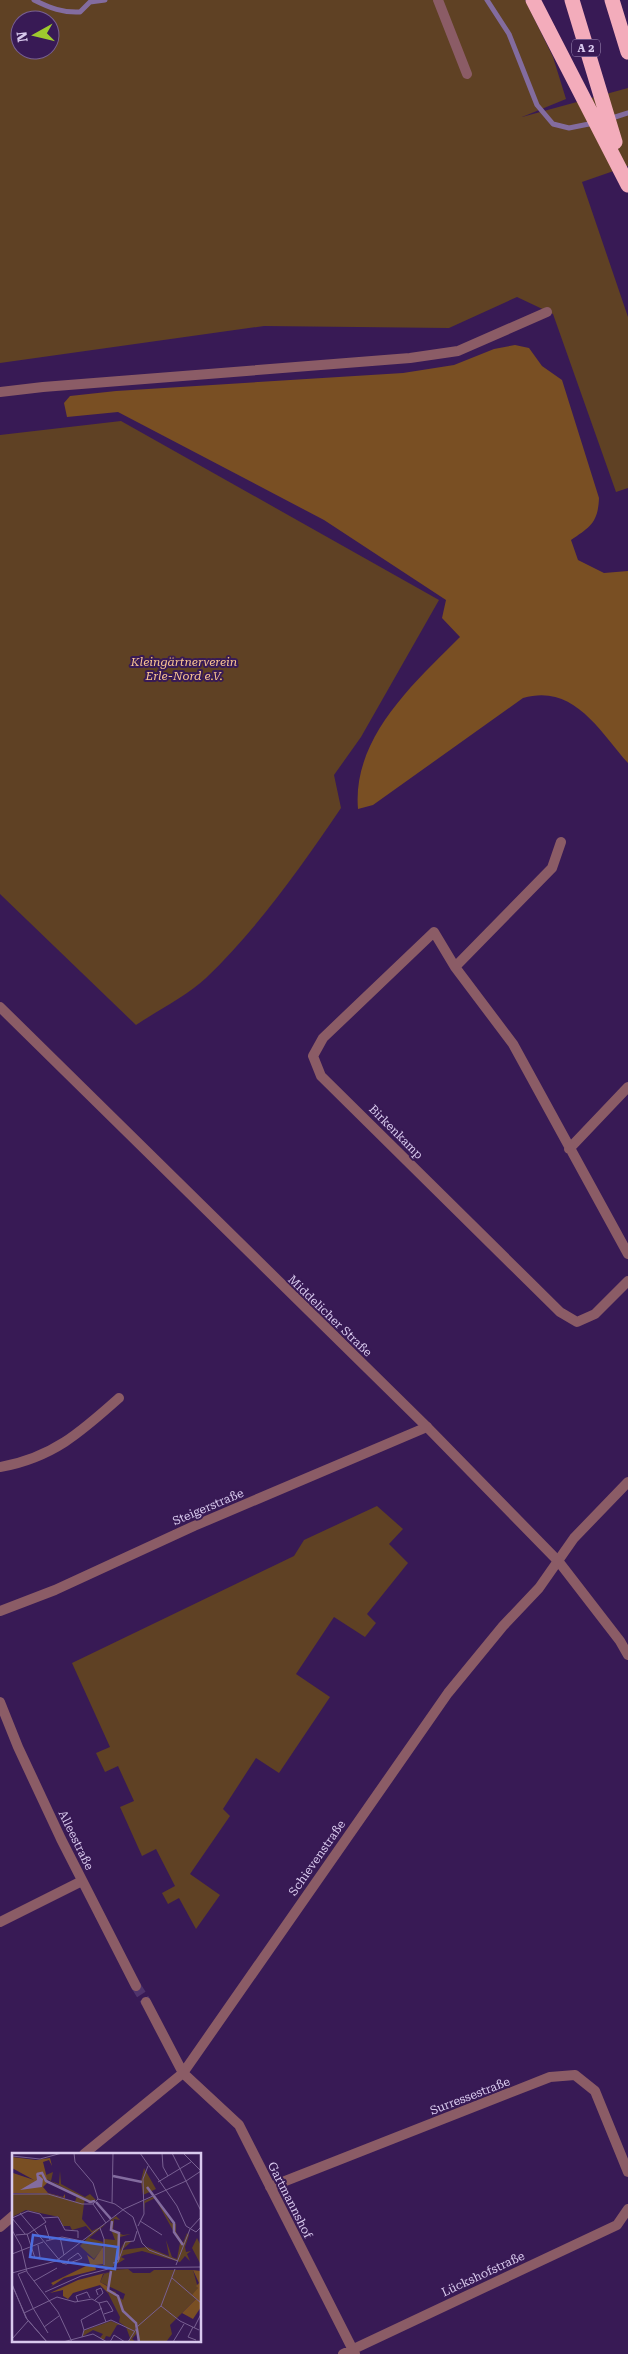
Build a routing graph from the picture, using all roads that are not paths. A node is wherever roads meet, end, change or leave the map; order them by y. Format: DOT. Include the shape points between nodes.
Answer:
graph roads {
  1 [pos="438,0"];
  2 [pos="534,0"];
  3 [pos="572,0"];
  4 [pos="612,0"];
  5 [pos="628,52"];
  6 [pos="467,74"];
  7 [pos="628,184"];
  8 [pos="546,312"];
  9 [pos="0,392"];
  10 [pos="562,842"];
  11 [pos="455,966"];
  12 [pos="0,1008"];
  13 [pos="628,1087"];
  14 [pos="569,1149"];
  15 [pos="628,1254"];
  16 [pos="628,1281"];
  17 [pos="119,1398"];
  18 [pos="427,1427"];
  19 [pos="0,1467"];
  20 [pos="628,1482"];
  21 [pos="559,1562"];
  22 [pos="0,1611"];
  23 [pos="628,1655"];
  24 [pos="0,1702"];
  25 [pos="82,1881"];
  26 [pos="0,1922"];
  27 [pos="136,1986"];
  28 [pos="146,2002"];
  29 [pos="183,2073"];
  30 [pos="85,2153"];
  31 [pos="628,2172"];
  32 [pos="270,2187"];
  33 [pos="628,2209"];
  34 [pos="12,2217"];
  35 [pos="0,2227"];
  36 [pos="350,2352"];
  1 -- 6 [label="street"];
  2 -- 7 [label="highway"];
  3 -- 7 [label="highway, A 2"];
  4 -- 5 [label="highway"];
  8 -- 9 [label="street" via="458,351 410,358"];
  10 -- 11 [label="street" via="552,868"];
  11 -- 14 [label="street, Birkenkamp" via="512,1044"];
  11 -- 16 [label="street, Birkenkamp" via="434,932 323,1038 313,1056 321,1076 560,1312 577,1322 595,1314"];
  12 -- 18 [label="street, Middelicher Straße"];
  13 -- 14 [label="street"];
  14 -- 15 [label="street, Birkenkamp"];
  17 -- 19 [label="street" via="76,1436 47,1454"];
  18 -- 21 [label="street, Middelicher Straße"];
  18 -- 22 [label="street, Steigerstraße"];
  20 -- 21 [label="street" via="574,1538"];
  21 -- 23 [label="street, Middelicher Straße"];
  21 -- 29 [label="street, Schievenstraße" via="448,1693"];
  24 -- 25 [label="street, Alleestraße"];
  25 -- 26 [label="street"];
  25 -- 27 [label="street, Alleestraße"];
  28 -- 29 [label="street"];
  29 -- 30 [label="street, Schievenstraße"];
  29 -- 32 [label="street, Gartmannshof" via="240,2125"];
  31 -- 32 [label="street, Surressestraße" via="596,2091 575,2075 550,2077"];
  32 -- 36 [label="street, Gartmannshof"];
  33 -- 36 [label="street, Lückshofstraße" via="616,2225"];
  34 -- 35 [label="street"];
}
